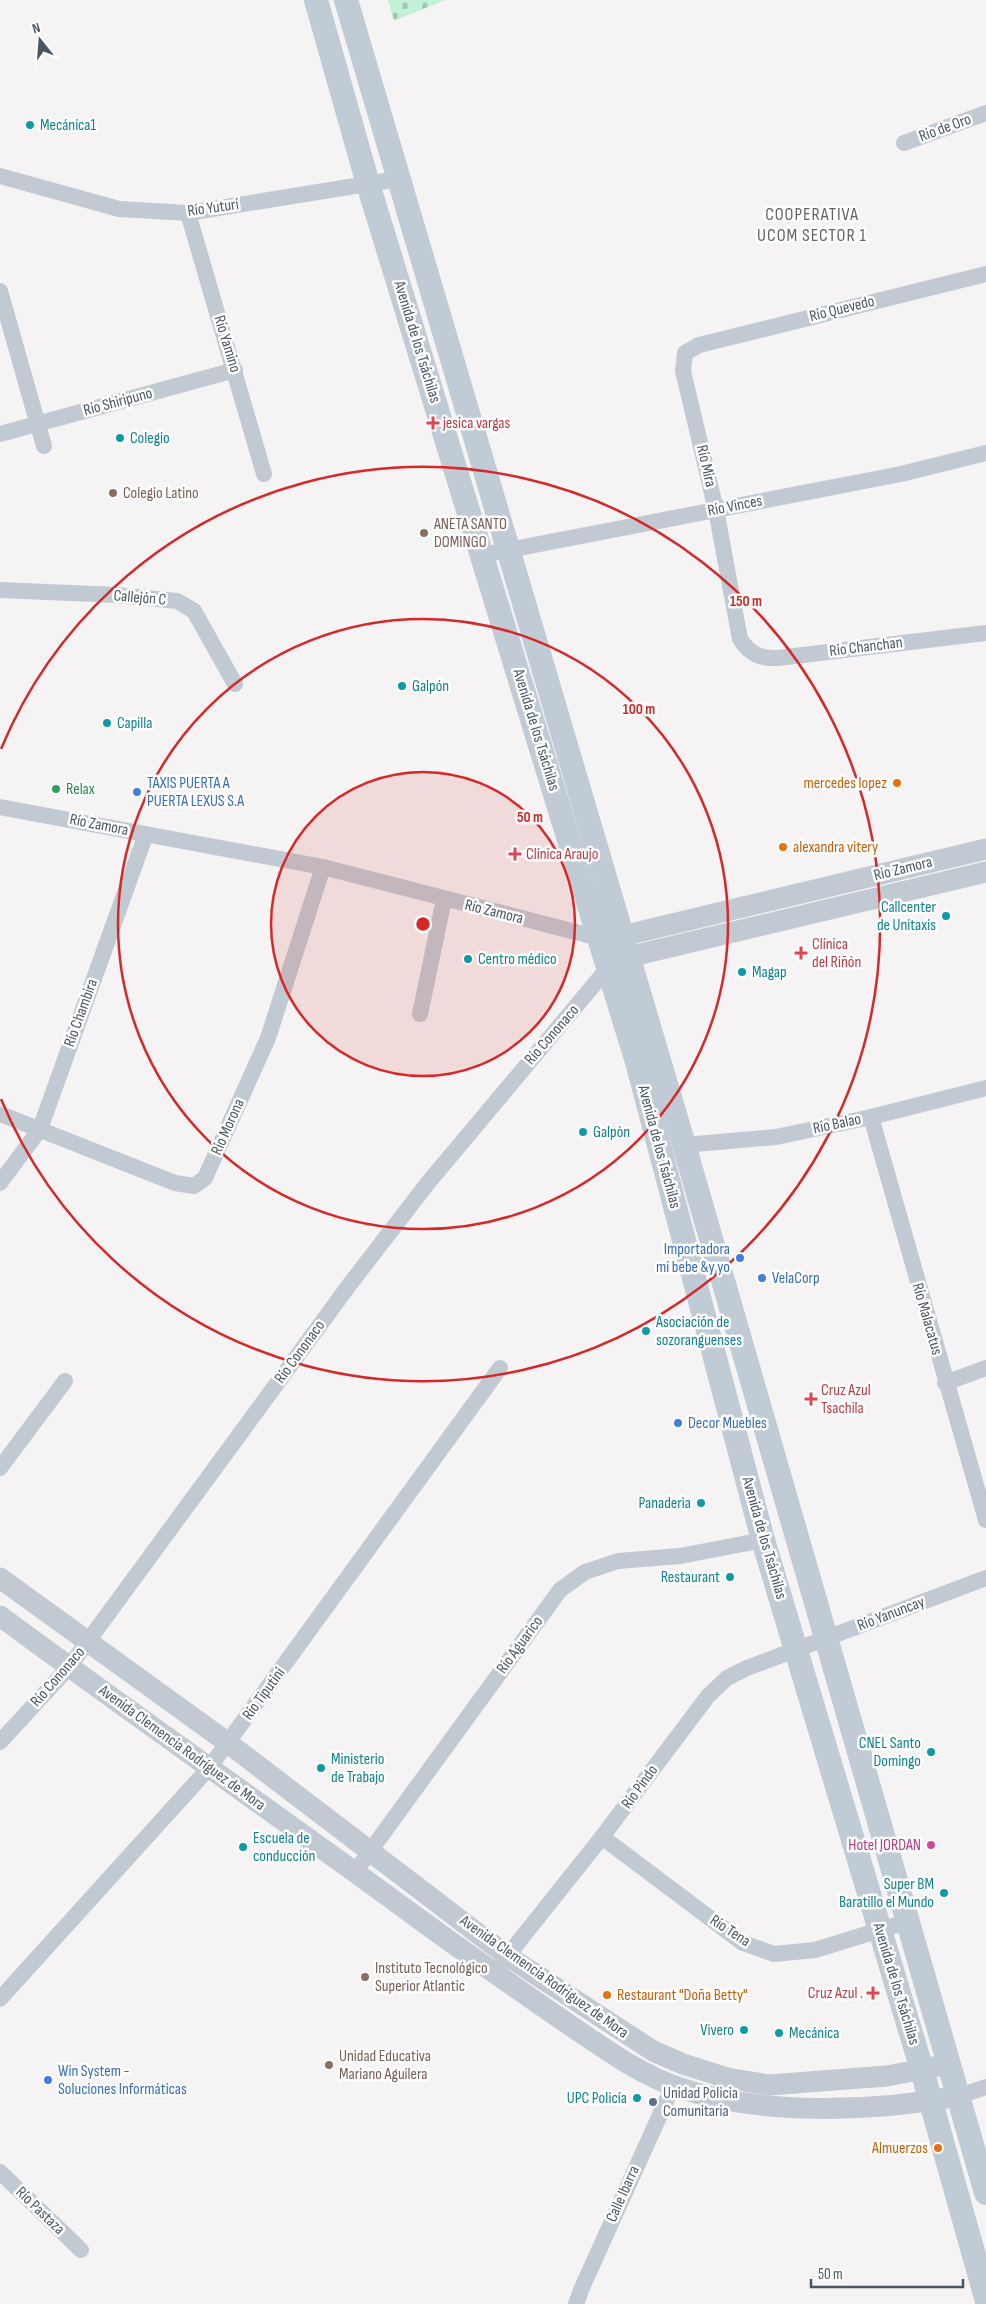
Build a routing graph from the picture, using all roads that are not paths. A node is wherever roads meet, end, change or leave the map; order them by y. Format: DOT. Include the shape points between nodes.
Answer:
graph roads {
  1 [pos="316,0"];
  2 [pos="346,0"];
  3 [pos="986,113"];
  4 [pos="904,144"];
  5 [pos="0,176"];
  6 [pos="398,179"];
  7 [pos="368,184"];
  8 [pos="188,214"];
  9 [pos="986,274"];
  10 [pos="0,292"];
  11 [pos="699,345"];
  12 [pos="235,370"];
  13 [pos="39,424"];
  14 [pos="0,434"];
  15 [pos="44,446"];
  16 [pos="986,453"];
  17 [pos="264,474"];
  18 [pos="716,510"];
  19 [pos="509,549"];
  20 [pos="483,555"];
  21 [pos="0,590"];
  22 [pos="986,633"];
  23 [pos="748,652"];
  24 [pos="235,684"];
  25 [pos="0,807"];
  26 [pos="146,834"];
  27 [pos="986,849"];
  28 [pos="323,867"];
  29 [pos="986,872"];
  30 [pos="444,899"];
  31 [pos="616,944"];
  32 [pos="608,968"];
  33 [pos="420,1014"];
  34 [pos="986,1088"];
  35 [pos="0,1114"];
  36 [pos="871,1117"];
  37 [pos="40,1129"];
  38 [pos="684,1145"];
  39 [pos="0,1183"];
  40 [pos="500,1368"];
  41 [pos="986,1368"];
  42 [pos="65,1381"];
  43 [pos="945,1383"];
  44 [pos="0,1468"];
  45 [pos="986,1520"];
  46 [pos="763,1540"];
  47 [pos="0,1578"];
  48 [pos="986,1578"];
  49 [pos="0,1616"];
  50 [pos="827,1639"];
  51 [pos="88,1644"];
  52 [pos="797,1651"];
  53 [pos="70,1667"];
  54 [pos="0,1742"];
  55 [pos="228,1743"];
  56 [pos="209,1768"];
  57 [pos="602,1837"];
  58 [pos="369,1851"];
  59 [pos="355,1872"];
  60 [pos="909,1921"];
  61 [pos="880,1932"];
  62 [pos="506,1955"];
  63 [pos="494,1974"];
  64 [pos="0,1999"];
  65 [pos="950,2064"];
  66 [pos="922,2070"];
  67 [pos="673,2086"];
  68 [pos="986,2087"];
  69 [pos="959,2096"];
  70 [pos="930,2101"];
  71 [pos="0,2172"];
  72 [pos="986,2193"];
  73 [pos="80,2250"];
  74 [pos="986,2298"];
  75 [pos="576,2304"];
  1 -- 7 [label="main road, Avenida de los Tsáchilas"];
  2 -- 6 [label="main road, Avenida de los Tsáchilas"];
  3 -- 4 [label="street, Río de Oro"];
  5 -- 8 [label="street, Río Yuturí" via="118,209"];
  6 -- 7 [label="street, Río Yuturí"];
  6 -- 19 [label="main road, Avenida de los Tsáchilas"];
  7 -- 8 [label="street, Río Yuturí"];
  7 -- 20 [label="main road, Avenida de los Tsáchilas"];
  8 -- 12 [label="street, Río Yamino"];
  9 -- 11 [label="street, Río Quevedo"];
  10 -- 13 [label="street"];
  11 -- 18 [label="street, Río Mira" via="685,353 683,371"];
  12 -- 13 [label="street, Río Shiripuno"];
  12 -- 17 [label="street, Río Yamino"];
  13 -- 14 [label="street, Río Shiripuno"];
  13 -- 15 [label="street"];
  16 -- 18 [label="street, Río Vinces" via="901,474"];
  18 -- 19 [label="street, Río Vinces"];
  18 -- 23 [label="street, Río Mira" via="740,639"];
  19 -- 20 [label="street, Río Vinces"];
  19 -- 31 [label="main road, Avenida de los Tsáchilas"];
  20 -- 31 [label="main road, Avenida de los Tsáchilas"];
  21 -- 24 [label="street, Callejón C" via="177,601 194,611"];
  22 -- 23 [label="street, Río Chanchan" via="778,658 765,659"];
  25 -- 26 [label="street, Río Zamora"];
  26 -- 28 [label="street, Río Zamora"];
  26 -- 37 [label="street, Río Chambira"];
  27 -- 31 [label="street, Río Zamora"];
  28 -- 30 [label="street, Río Zamora"];
  28 -- 37 [label="street, Río Morona" via="268,1038 205,1178 194,1186 175,1182"];
  29 -- 31 [label="street, Río Zamora"];
  30 -- 31 [label="street, Río Zamora"];
  30 -- 33 [label="street"];
  31 -- 32 [label="main road, Avenida de los Tsáchilas"];
  31 -- 38 [label="main road, Avenida de los Tsáchilas"];
  32 -- 46 [label="main road, Avenida de los Tsáchilas" via="637,1062"];
  32 -- 51 [label="street, Río Cononaco" via="494,1102 350,1284"];
  34 -- 36 [label="street, Río Balao"];
  35 -- 37 [label="street, Río Morona"];
  36 -- 38 [label="street, Río Balao" via="776,1137"];
  36 -- 43 [label="street, Río Malacatus"];
  37 -- 39 [label="street, Río Chambira"];
  38 -- 50 [label="main road, Avenida de los Tsáchilas"];
  40 -- 55 [label="street, Río Tiputini"];
  41 -- 43 [label="street"];
  42 -- 44 [label="street"];
  43 -- 45 [label="street, Río Malacatus"];
  46 -- 52 [label="main road, Avenida de los Tsáchilas"];
  46 -- 58 [label="street, Río Aguarico" via="680,1556 618,1560 585,1572 560,1590"];
  47 -- 51 [label="street, Avenida Clemencia Rodríguez de Mora"];
  48 -- 50 [label="street, Río Yanuncay"];
  49 -- 53 [label="street, Avenida Clemencia Rodríguez de Mora"];
  50 -- 52 [label="street, Río Yanuncay"];
  50 -- 60 [label="main road, Avenida de los Tsáchilas"];
  51 -- 53 [label="street, Río Cononaco"];
  51 -- 55 [label="street, Avenida Clemencia Rodríguez de Mora"];
  52 -- 57 [label="street, Río Pindo" via="734,1675 708,1696"];
  52 -- 61 [label="main road, Avenida de los Tsáchilas"];
  53 -- 54 [label="street, Río Cononaco"];
  53 -- 56 [label="street, Avenida Clemencia Rodríguez de Mora"];
  55 -- 56 [label="street, Río Tiputini"];
  55 -- 58 [label="street, Avenida Clemencia Rodríguez de Mora"];
  56 -- 59 [label="street, Avenida Clemencia Rodríguez de Mora"];
  56 -- 64 [label="street, Río Tiputini"];
  57 -- 61 [label="street, Río Tena" via="743,1943 774,1954 815,1950"];
  57 -- 62 [label="street, Río Pindo"];
  58 -- 59 [label="street, Río Aguarico"];
  58 -- 62 [label="street, Avenida Clemencia Rodríguez de Mora"];
  59 -- 63 [label="street, Avenida Clemencia Rodríguez de Mora"];
  60 -- 61 [label="street, Río Tena"];
  60 -- 65 [label="main road, Avenida de los Tsáchilas"];
  61 -- 66 [label="main road, Avenida de los Tsáchilas"];
  62 -- 63 [label="street, Río Pindo"];
  62 -- 66 [label="street, Avenida Clemencia Rodríguez de Mora" via="653,2051 726,2078 769,2085 887,2076"];
  63 -- 67 [label="street, Avenida Clemencia Rodríguez de Mora" via="610,2051"];
  65 -- 66 [label="street, Avenida Clemencia Rodríguez de Mora"];
  65 -- 69 [label="main road, Avenida de los Tsáchilas"];
  66 -- 70 [label="main road, Avenida de los Tsáchilas"];
  67 -- 70 [label="street, Avenida Clemencia Rodríguez de Mora" via="754,2104 844,2107"];
  67 -- 75 [label="street, Calle Ibarra"];
  68 -- 69 [label="street"];
  69 -- 70 [label="street, Avenida Clemencia Rodríguez de Mora"];
  69 -- 72 [label="main road, Avenida de los Tsáchilas"];
  70 -- 74 [label="main road, Avenida de los Tsáchilas"];
  71 -- 73 [label="street, Río Pastaza"];
}
